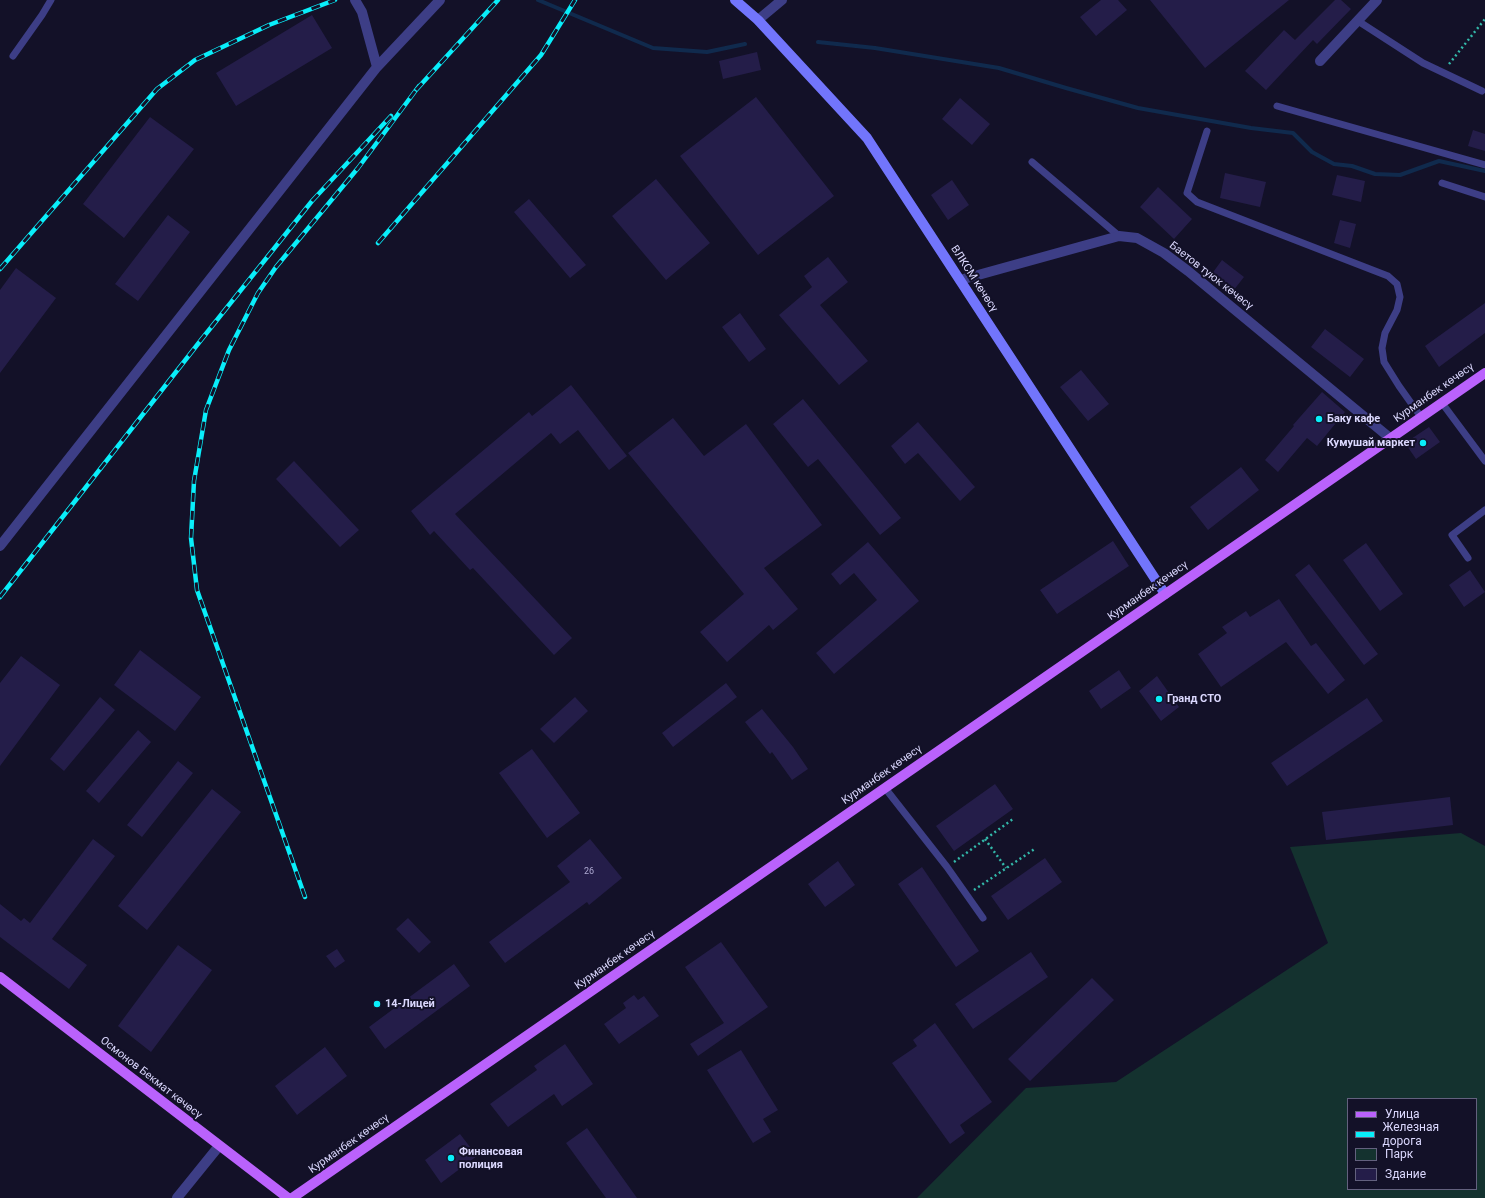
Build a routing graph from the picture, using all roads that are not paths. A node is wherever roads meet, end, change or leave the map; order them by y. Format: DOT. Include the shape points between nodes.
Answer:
graph roads {
  1 [pos="51,0"];
  2 [pos="355,0"];
  3 [pos="440,0"];
  4 [pos="735,0"];
  5 [pos="782,0"];
  6 [pos="1377,0"];
  7 [pos="758,20"];
  8 [pos="1358,21"];
  9 [pos="13,56"];
  10 [pos="1320,61"];
  11 [pos="377,67"];
  12 [pos="1482,91"];
  13 [pos="1277,106"];
  14 [pos="1208,131"];
  15 [pos="1032,162"];
  16 [pos="1485,165"];
  17 [pos="1442,183"];
  18 [pos="1485,197"];
  19 [pos="1119,236"];
  20 [pos="960,280"];
  21 [pos="1485,373"];
  22 [pos="1442,403"];
  23 [pos="1421,417"];
  24 [pos="1390,438"];
  25 [pos="1485,461"];
  26 [pos="1485,510"];
  27 [pos="0,546"];
  28 [pos="1468,558"];
  29 [pos="1165,594"];
  30 [pos="885,788"];
  31 [pos="983,918"];
  32 [pos="0,977"];
  33 [pos="219,1146"];
  34 [pos="177,1198"];
  35 [pos="288,1198"];
  36 [pos="292,1198"];
  1 -- 9 [label="lane"];
  2 -- 11 [label="street" via="362,12"];
  3 -- 11 [label="street"];
  4 -- 7 [label="street, ВЛКСМ көчөсү"];
  5 -- 7 [label="street"];
  6 -- 8 [label="street"];
  7 -- 20 [label="street, ВЛКСМ көчөсү" via="867,138"];
  8 -- 10 [label="street"];
  8 -- 12 [label="lane" via="1423,64"];
  11 -- 27 [label="street"];
  13 -- 16 [label="lane"];
  14 -- 23 [label="lane" via="1187,193 1197,202 1388,276 1397,284 1400,297 1397,310 1384,333 1384,362"];
  15 -- 19 [label="lane"];
  17 -- 18 [label="lane"];
  19 -- 20 [label="street, Баетов туюк көчөсү"];
  19 -- 24 [label="street, Баетов туюк көчөсү" via="1137,238 1164,253"];
  20 -- 29 [label="street, ВЛКСМ көчөсү"];
  21 -- 22 [label="main road, Курманбек көчөсү"];
  22 -- 23 [label="main road, Курманбек көчөсү"];
  22 -- 25 [label="lane"];
  23 -- 24 [label="main road, Курманбек көчөсү"];
  24 -- 29 [label="main road, Курманбек көчөсү"];
  26 -- 28 [label="lane" via="1452,534"];
  29 -- 30 [label="main road, Курманбек көчөсү"];
  30 -- 31 [label="lane"];
  30 -- 36 [label="main road, Курманбек көчөсү"];
  32 -- 33 [label="main road, Осмонов Бекмат көчөсү"];
  33 -- 34 [label="street"];
  33 -- 35 [label="main road, Осмонов Бекмат көчөсү"];
}
